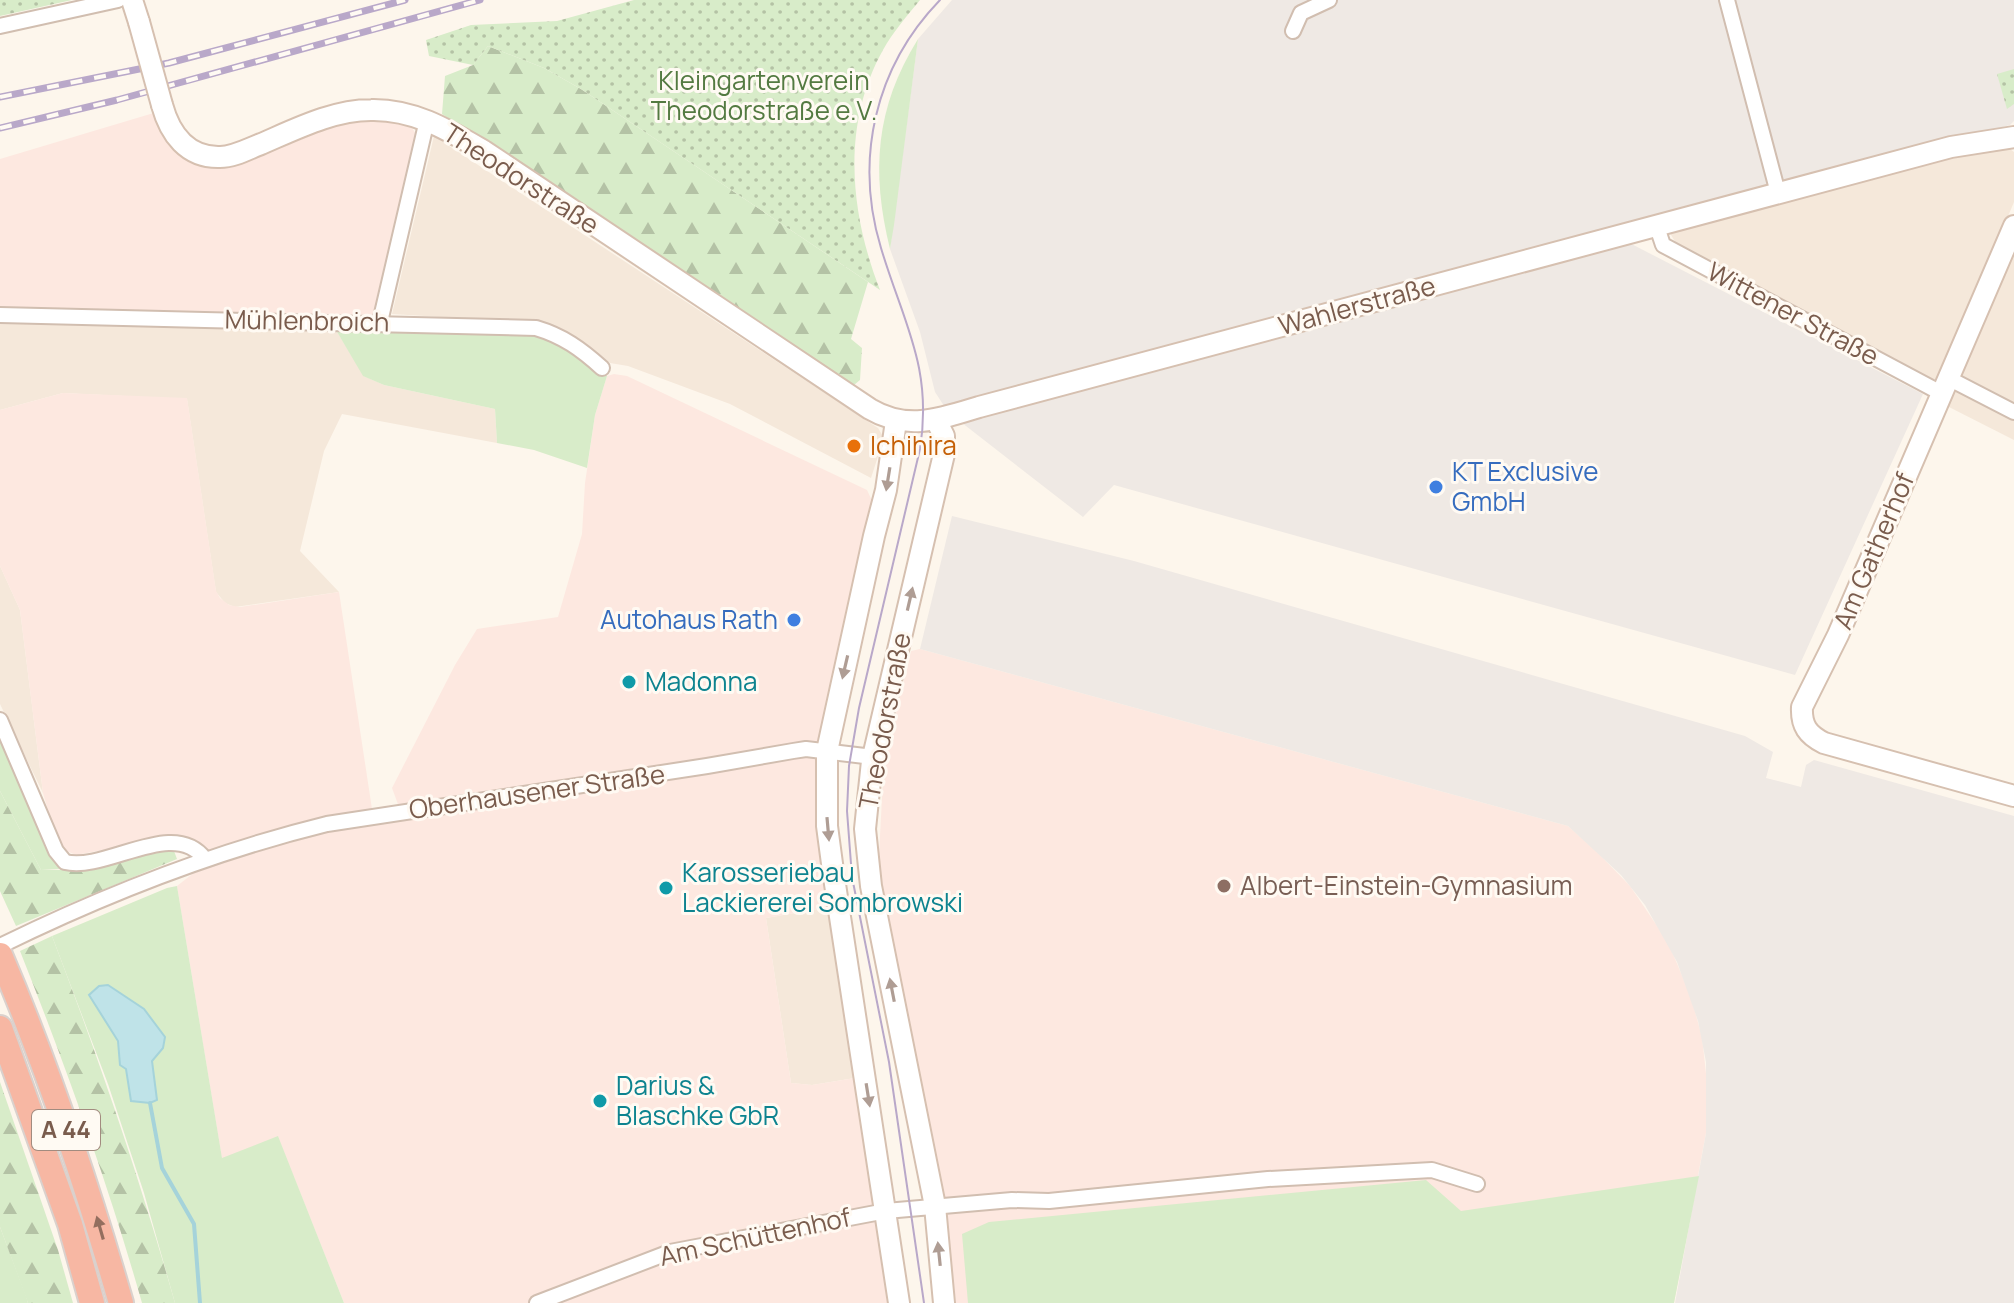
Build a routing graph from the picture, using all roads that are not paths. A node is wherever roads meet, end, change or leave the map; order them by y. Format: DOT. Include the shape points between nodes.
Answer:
graph roads {
  1 [pos="118,0"];
  2 [pos="132,0"];
  3 [pos="1329,0"];
  4 [pos="1727,0"];
  5 [pos="0,26"];
  6 [pos="1293,31"];
  7 [pos="427,120"];
  8 [pos="2014,137"];
  9 [pos="1778,193"];
  10 [pos="2014,226"];
  11 [pos="1657,227"];
  12 [pos="0,315"];
  13 [pos="380,322"];
  14 [pos="602,368"];
  15 [pos="1945,385"];
  16 [pos="2014,412"];
  17 [pos="936,420"];
  18 [pos="896,421"];
  19 [pos="0,720"];
  20 [pos="827,751"];
  21 [pos="873,757"];
  22 [pos="2014,796"];
  23 [pos="205,859"];
  24 [pos="1,953"];
  25 [pos="0,1028"];
  26 [pos="1477,1184"];
  27 [pos="935,1206"];
  28 [pos="886,1211"];
  29 [pos="92,1303"];
  30 [pos="121,1303"];
  31 [pos="537,1303"];
  32 [pos="899,1303"];
  33 [pos="944,1303"];
  1 -- 5 [label="street"];
  2 -- 7 [label="main road, Theodorstraße, bridge" via="167,125 181,144 202,154 221,157 244,151 356,111 398,111"];
  3 -- 6 [label="street" via="1301,13"];
  4 -- 9 [label="street"];
  7 -- 13 [label="street"];
  7 -- 18 [label="main road, Theodorstraße" via="484,151 870,409"];
  8 -- 9 [label="main road, Wahlerstraße" via="1951,147"];
  9 -- 11 [label="main road, Wahlerstraße"];
  10 -- 15 [label="main road, Am Gatherhof"];
  11 -- 15 [label="street, Wittener Straße" via="1663,245"];
  11 -- 17 [label="main road, Wahlerstraße"];
  12 -- 13 [label="street, Mühlenbroich"];
  13 -- 14 [label="street, Mühlenbroich" via="536,328 578,346"];
  15 -- 16 [label="street"];
  15 -- 22 [label="main road, Am Gatherhof" via="1802,707 1803,724 1824,743"];
  17 -- 18 [label="main road, Theodorstraße"];
  21 -- 17 [label="main road, Theodorstraße, one-way" via="944,454 944,436"];
  18 -- 20 [label="main road, Theodorstraße, one-way" via="886,490"];
  19 -- 23 [label="street" via="65,862 164,843 183,844"];
  20 -- 21 [label="street, Oberhausener Straße"];
  20 -- 23 [label="street, Oberhausener Straße" via="793,751 358,818"];
  20 -- 28 [label="main road, Theodorstraße, one-way" via="827,826"];
  27 -- 21 [label="main road, Theodorstraße, one-way" via="871,886 865,829"];
  23 -- 24 [label="street, Oberhausener Straße" via="46,923"];
  30 -- 24 [label="highway, A 44, one-way" via="95,1213"];
  25 -- 29 [label="highway, A 44" via="70,1224"];
  26 -- 27 [label="street" via="1432,1170"];
  27 -- 28 [label="street"];
  33 -- 27 [label="main road, Theodorstraße, one-way"];
  28 -- 31 [label="street, Am Schüttenhof" via="670,1252"];
  28 -- 32 [label="main road, Theodorstraße"];
}
